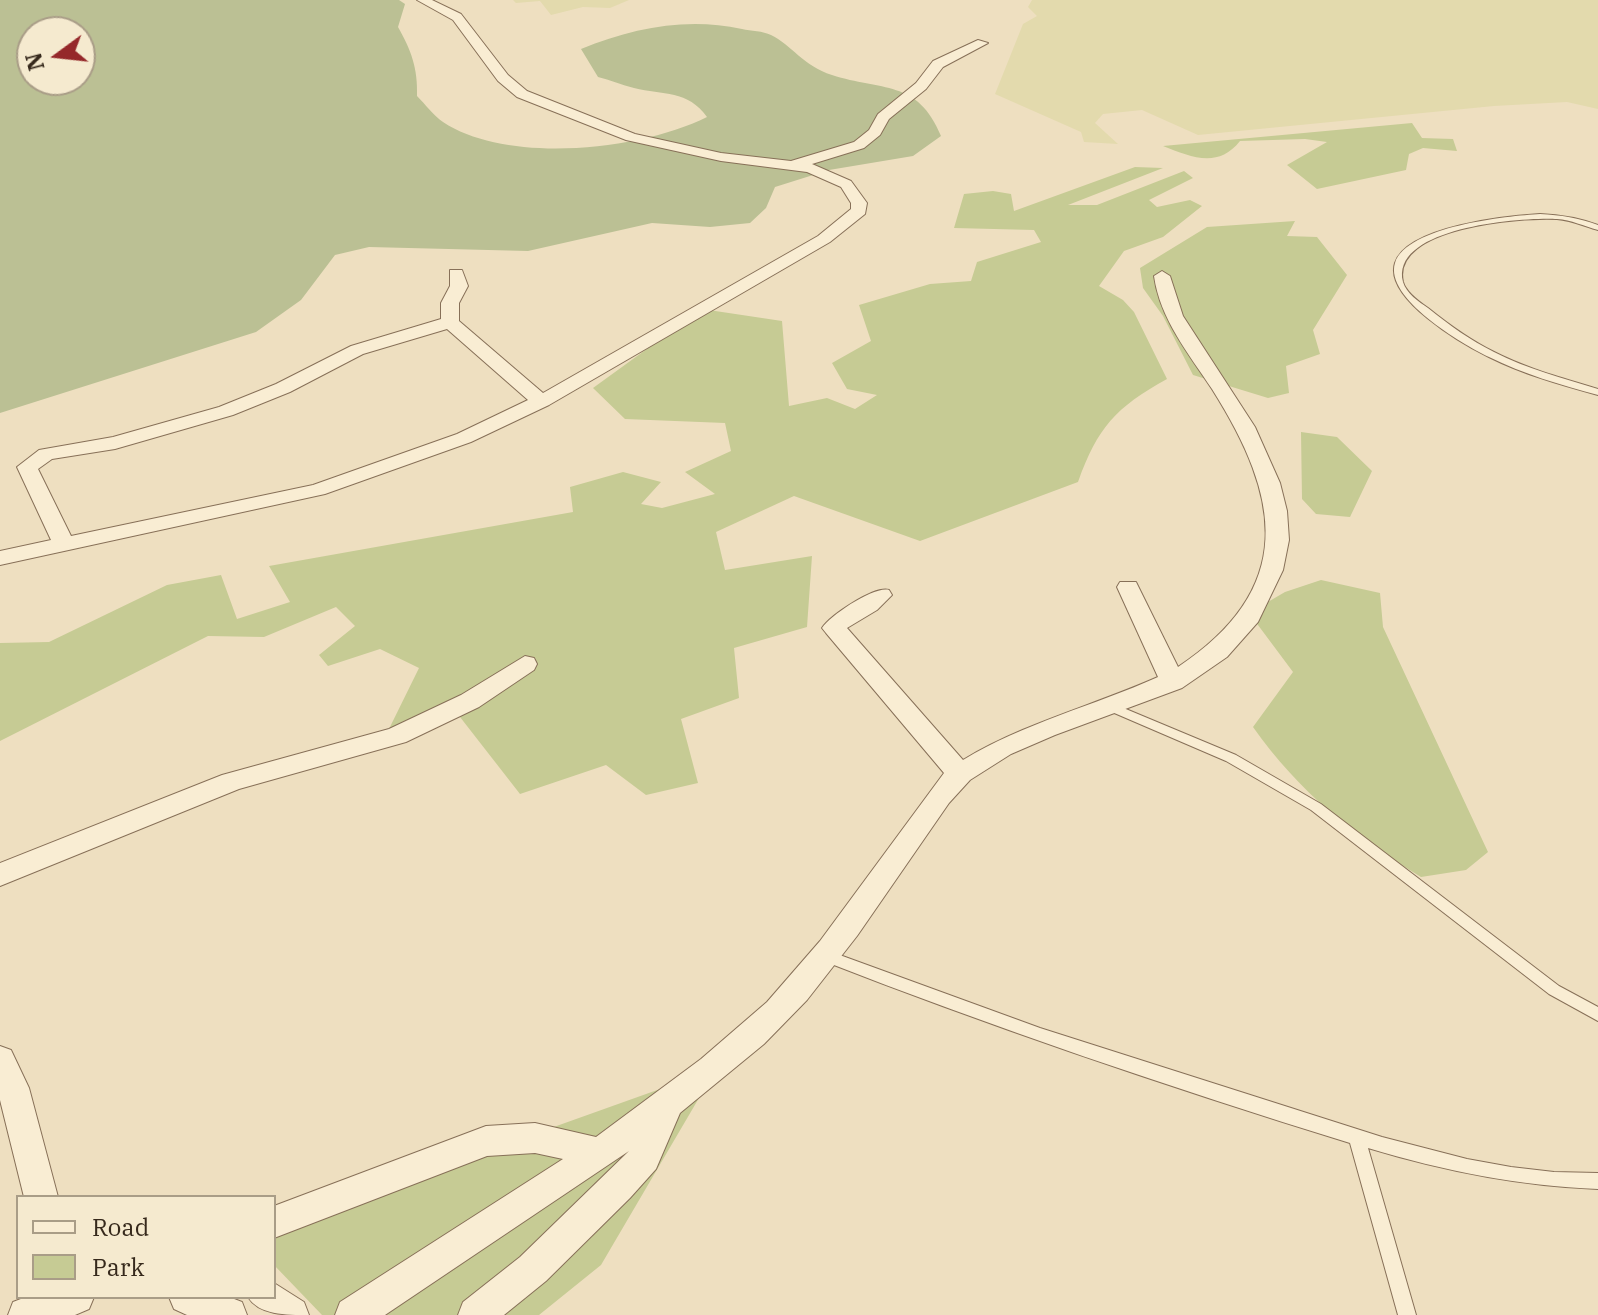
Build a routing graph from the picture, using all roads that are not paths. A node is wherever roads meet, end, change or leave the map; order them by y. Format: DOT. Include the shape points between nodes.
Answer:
graph roads {
  1 [pos="423,0"];
  2 [pos="982,43"];
  3 [pos="794,165"];
  4 [pos="1598,228"];
  5 [pos="456,274"];
  6 [pos="1162,276"];
  7 [pos="450,322"];
  8 [pos="1598,392"];
  9 [pos="542,401"];
  10 [pos="63,543"];
  11 [pos="0,558"];
  12 [pos="1128,587"];
  13 [pos="881,595"];
  14 [pos="525,664"];
  15 [pos="1173,682"];
  16 [pos="1109,706"];
  17 [pos="960,774"];
  18 [pos="0,875"];
  19 [pos="826,956"];
  20 [pos="1598,1015"];
  21 [pos="0,1060"];
  22 [pos="668,1103"];
  23 [pos="1357,1137"];
  24 [pos="602,1153"];
  25 [pos="1598,1181"];
  26 [pos="40,1195"];
  27 [pos="276,1221"];
  28 [pos="68,1299"];
  29 [pos="192,1299"];
  30 [pos="269,1299"];
  31 [pos="26,1315"];
  32 [pos="229,1315"];
  33 [pos="291,1315"];
  34 [pos="353,1315"];
  35 [pos="476,1315"];
  36 [pos="1407,1315"];
  1 -- 3 [label="street" via="457,17 503,78 530,98 631,137 721,157"];
  2 -- 3 [label="street" via="938,64 859,145"];
  3 -- 9 [label="street" via="846,184 859,211 824,239"];
  4 -- 8 [label="lane" via="1537,216 1441,232 1412,244 1398,262 1398,279 1407,296 1442,324 1501,362"];
  5 -- 7 [label="street" via="459,286 450,303"];
  6 -- 15 [label="street" via="1164,296 1248,433 1267,475 1276,504 1277,540 1273,568 1254,612 1211,660"];
  7 -- 9 [label="street"];
  7 -- 10 [label="street" via="357,350 226,411 153,434 33,460 27,467"];
  9 -- 10 [label="street" via="495,426 353,480"];
  10 -- 11 [label="street"];
  12 -- 15 [label="street"];
  13 -- 17 [label="street" via="834,628"];
  14 -- 18 [label="street" via="470,701 397,736 231,782"];
  15 -- 16 [label="street"];
  16 -- 17 [label="street"];
  16 -- 20 [label="lane" via="1231,758 1316,807 1554,990"];
  17 -- 19 [label="street"];
  19 -- 22 [label="street" via="755,1032"];
  19 -- 23 [label="lane" via="979,1014"];
  21 -- 26 [label="street" via="13,1088"];
  22 -- 24 [label="street"];
  22 -- 35 [label="street" via="644,1158 618,1187"];
  23 -- 25 [label="lane" via="1475,1168 1557,1181"];
  23 -- 36 [label="lane"];
  24 -- 27 [label="street" via="535,1138 486,1141"];
  24 -- 34 [label="street"];
  28 -- 31 [label="street"];
  29 -- 32 [label="street"];
  30 -- 33 [label="street"];
}
